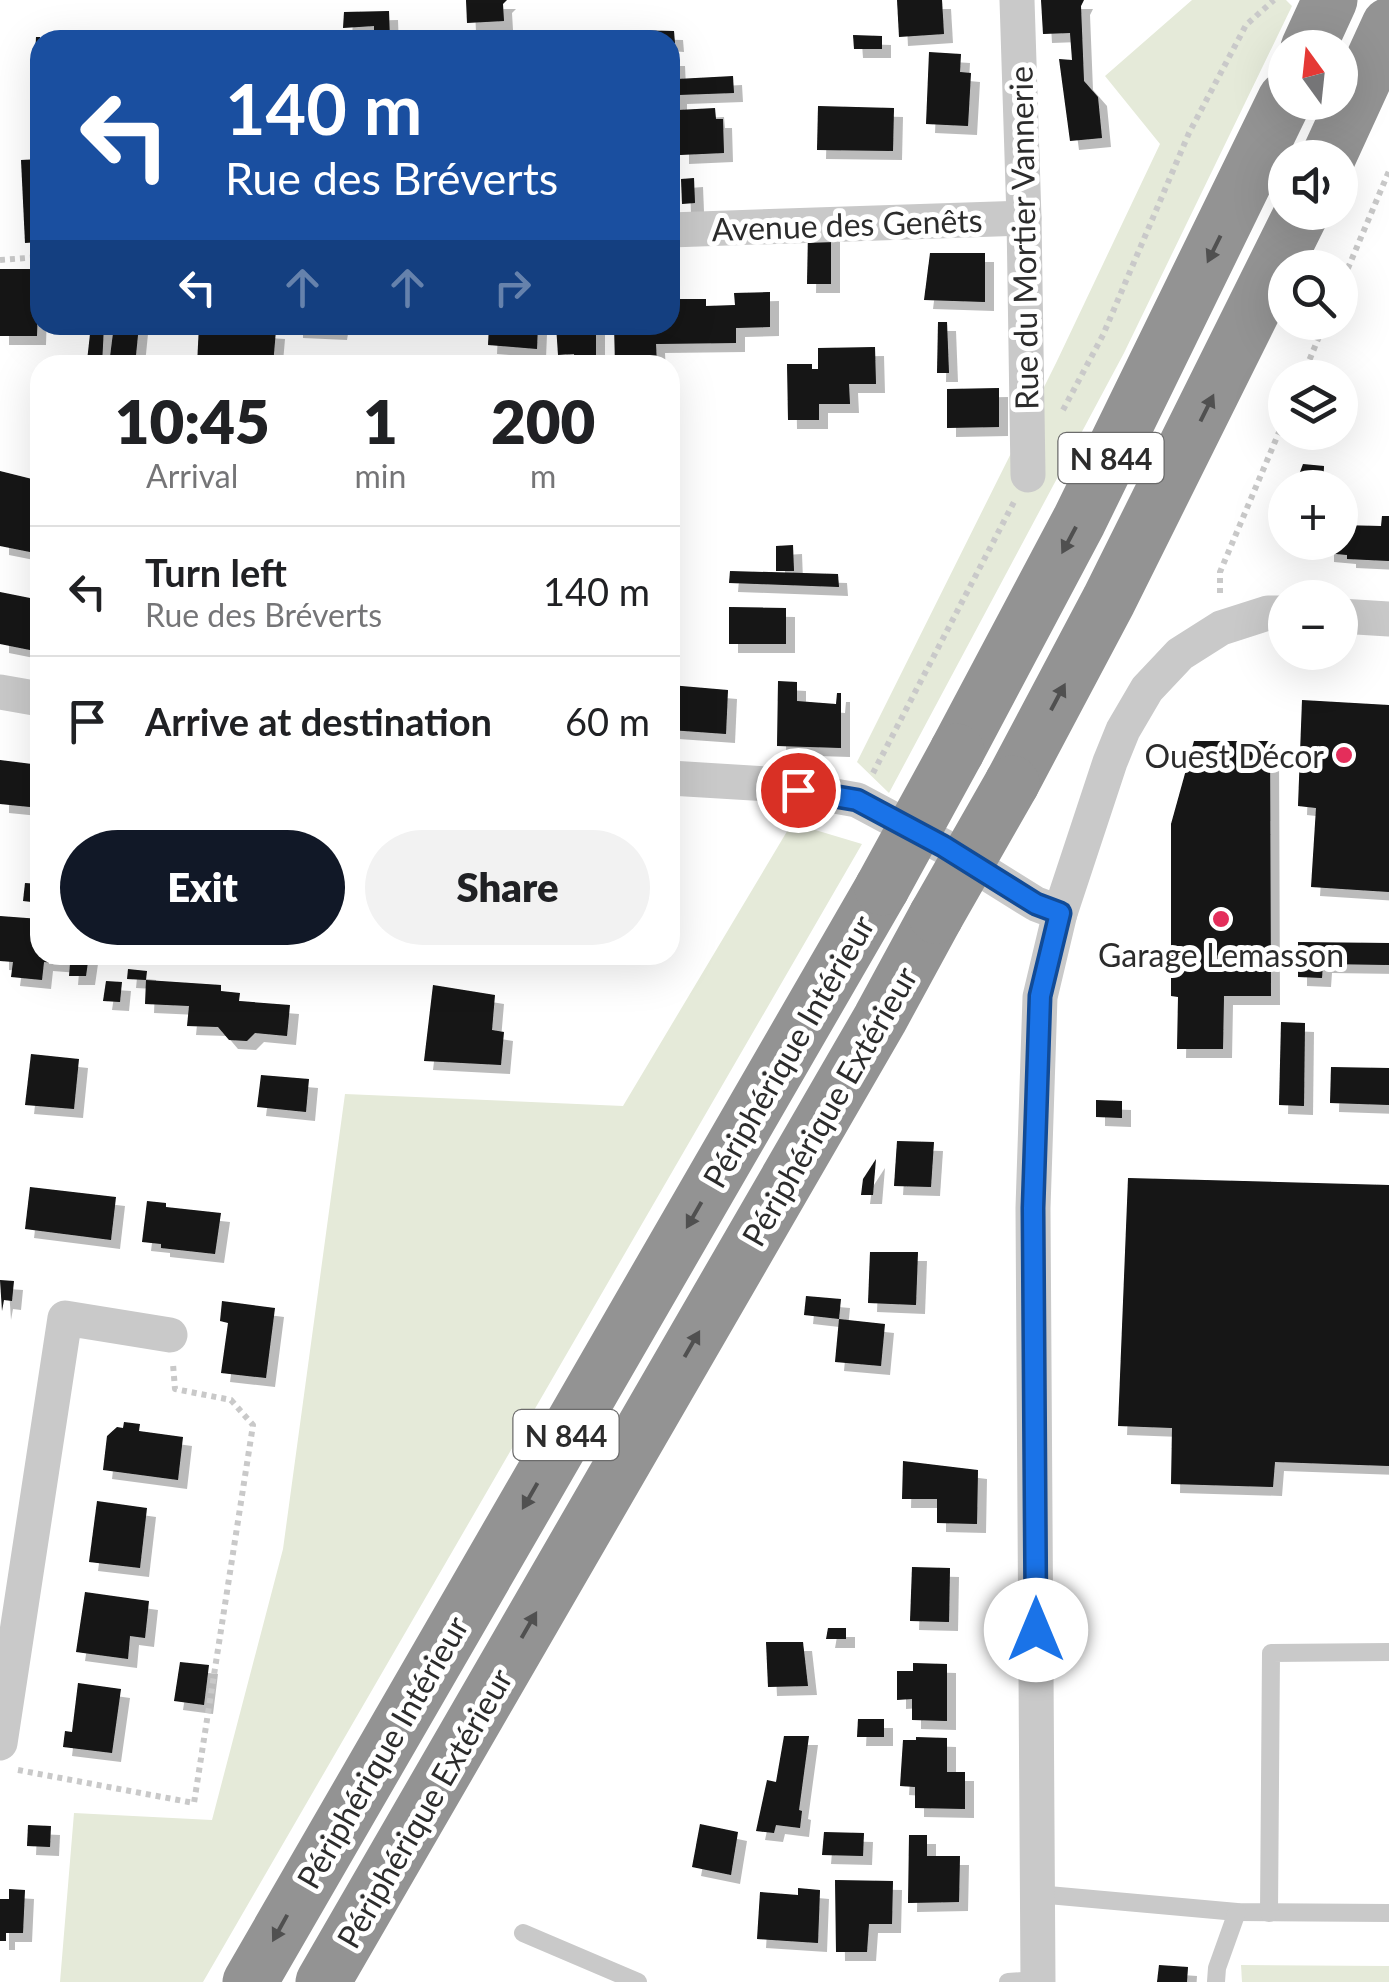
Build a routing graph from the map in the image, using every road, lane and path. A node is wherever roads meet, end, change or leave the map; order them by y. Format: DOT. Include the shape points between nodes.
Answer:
graph roads {
  1 [pos="1016,0"];
  2 [pos="1274,0"];
  3 [pos="1330,0"];
  4 [pos="1389,25"];
  5 [pos="1316,30"];
  6 [pos="1275,120"];
  7 [pos="1336,140"];
  8 [pos="1389,171"];
  9 [pos="1024,218"];
  10 [pos="680,230"];
  11 [pos="1293,230"];
  12 [pos="1356,250"];
  13 [pos="30,258"];
  14 [pos="0,260"];
  15 [pos="1271,450"];
  16 [pos="1028,475"];
  17 [pos="1268,613"];
  18 [pos="1358,617"];
  19 [pos="1389,618"];
  20 [pos="1220,628"];
  21 [pos="0,692"];
  22 [pos="30,697"];
  23 [pos="680,779"];
  24 [pos="857,800"];
  25 [pos="1060,913"];
  26 [pos="170,1335"];
  27 [pos="1389,1652"];
  28 [pos="5,1754"];
  29 [pos="1038,1894"];
  30 [pos="1237,1912"];
  31 [pos="1269,1912"];
  32 [pos="1389,1913"];
  33 [pos="523,1933"];
  34 [pos="1028,1981"];
  35 [pos="250,1982"];
  36 [pos="323,1982"];
  37 [pos="638,1982"];
  38 [pos="1216,1982"];
  1 -- 9 [label="street, Rue du Mortier Vannerie"];
  2 -- 16 [label="path" via="1246,25 1197,118 1103,335"];
  3 -- 5 [label="highway, bridge"];
  4 -- 7 [label="highway, bridge"];
  6 -- 35 [label="highway, Périphérique Intérieur / N 844, one-way, bridge" via="1079,521 882,888"];
  8 -- 12 [label="path"];
  9 -- 10 [label="street, Avenue des Genêts"];
  9 -- 16 [label="street, Rue du Mortier Vannerie"];
  36 -- 11 [label="highway, Périphérique Extérieur / N 844, one-way, bridge" via="1012,783"];
  13 -- 14 [label="path"];
  15 -- 20 [label="path" via="1220,572"];
  16 -- 24 [label="path"];
  17 -- 20 [label="street"];
  18 -- 19 [label="street"];
  20 -- 25 [label="street" via="1180,654 1131,716"];
  21 -- 22 [label="street"];
  23 -- 24 [label="street" via="768,784"];
  24 -- 25 [label="street"];
  25 -- 29 [label="street" via="1040,996 1033,1208"];
  26 -- 28 [label="street" via="66,1318"];
  26 -- 28 [label="path" via="175,1389 231,1400 253,1425 194,1803 21,1772"];
  27 -- 31 [label="lane" via="1271,1653"];
  29 -- 30 [label="lane"];
  29 -- 34 [label="street"];
  30 -- 31 [label="lane"];
  30 -- 38 [label="lane"];
  31 -- 32 [label="lane"];
  33 -- 37 [label="lane"];
}
